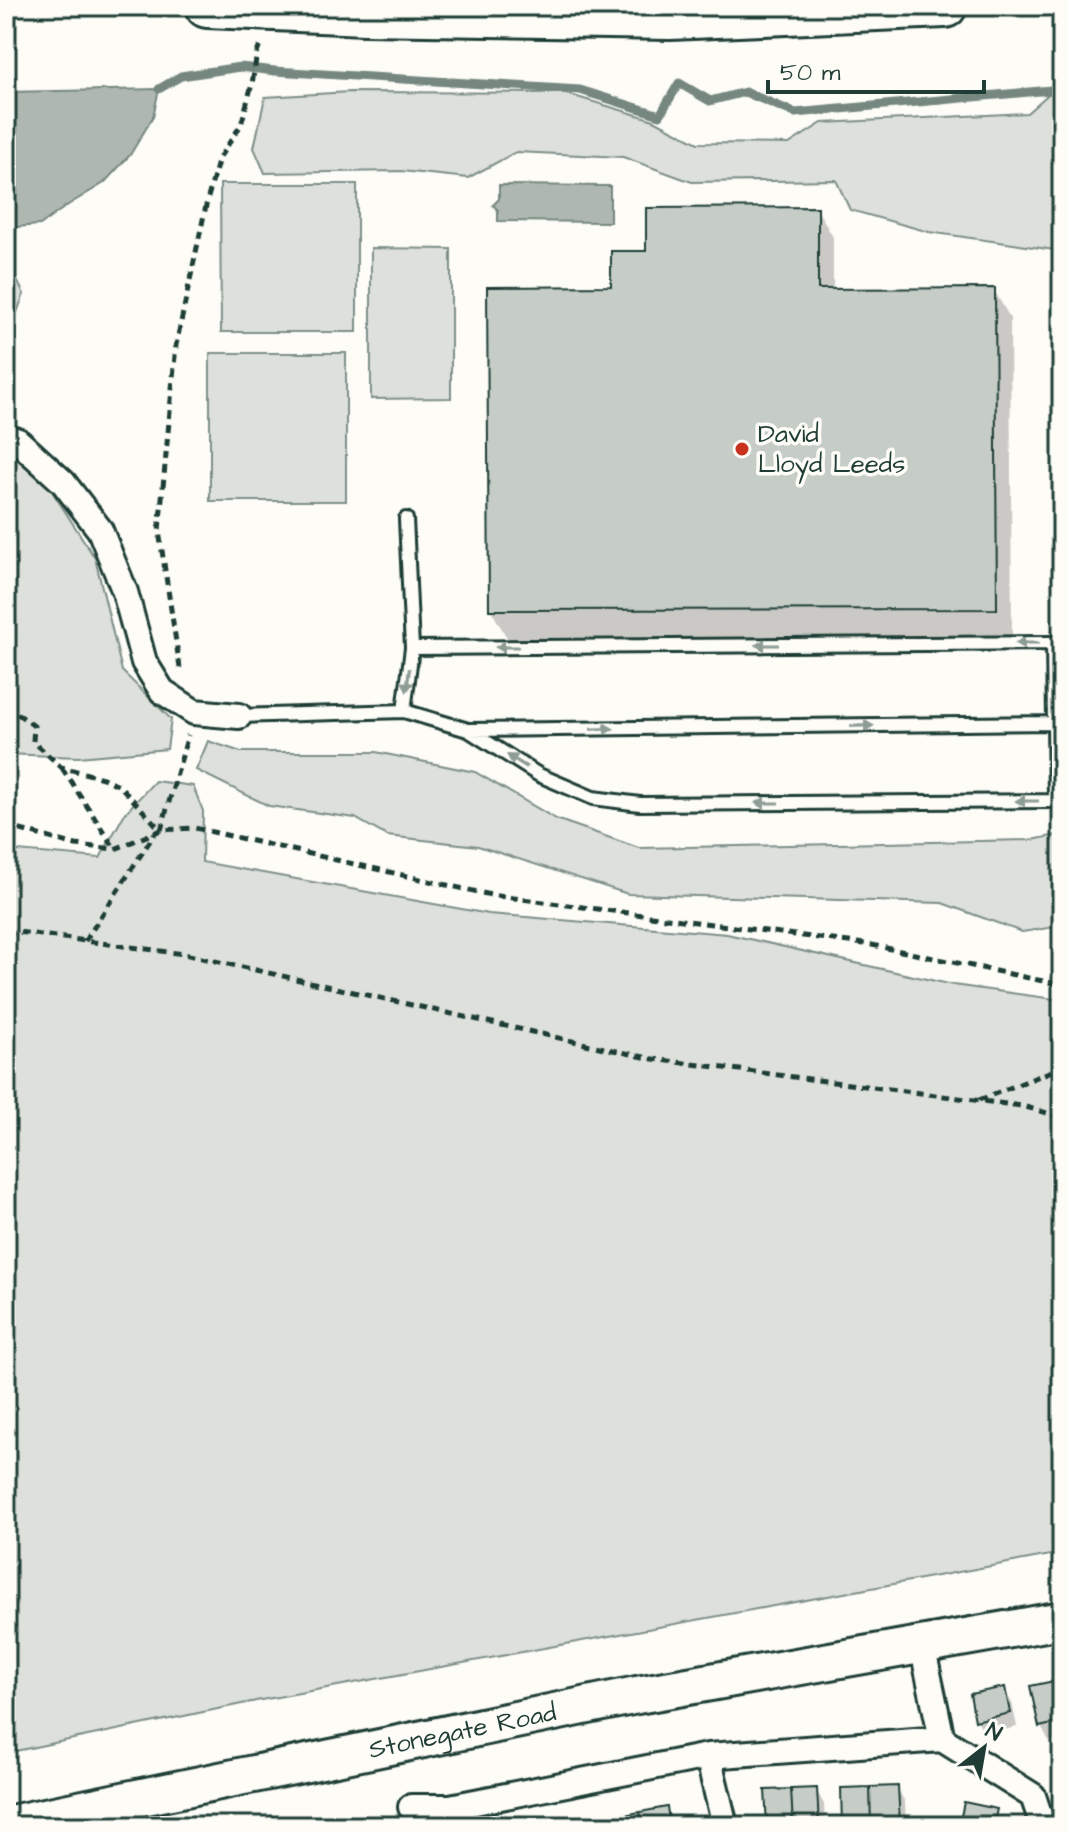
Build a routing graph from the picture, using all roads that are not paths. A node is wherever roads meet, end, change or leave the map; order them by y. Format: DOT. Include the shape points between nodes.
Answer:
graph roads {
  1 [pos="207,6"];
  2 [pos="945,6"];
  3 [pos="6,437"];
  4 [pos="406,519"];
  5 [pos="412,648"];
  6 [pos="404,711"];
  7 [pos="239,716"];
  8 [pos="1053,723"];
  9 [pos="468,730"];
  10 [pos="1062,1620"];
  11 [pos="922,1645"];
  12 [pos="942,1739"];
  13 [pos="708,1756"];
  14 [pos="411,1807"];
  15 [pos="6,1825"];
  16 [pos="725,1826"];
  17 [pos="1043,1826"];
  1 -- 2 [label="highway" via="670,18"];
  3 -- 7 [label="street" via="18,441 63,482 100,530 125,592 144,662 162,691 194,712"];
  4 -- 5 [label="lane"];
  5 -- 6 [label="lane, one-way"];
  8 -- 5 [label="lane, one-way" via="1053,643"];
  6 -- 7 [label="lane"];
  6 -- 9 [label="lane"];
  9 -- 8 [label="lane, one-way"];
  8 -- 9 [label="lane, one-way" via="1055,801 640,804 593,798 539,775"];
  10 -- 11 [label="main road, Stonegate Road"];
  11 -- 12 [label="street"];
  11 -- 15 [label="main road, Stonegate Road" via="637,1695"];
  12 -- 13 [label="street"];
  12 -- 17 [label="street" via="1033,1796"];
  13 -- 14 [label="street" via="450,1807"];
  13 -- 16 [label="street"];
}
